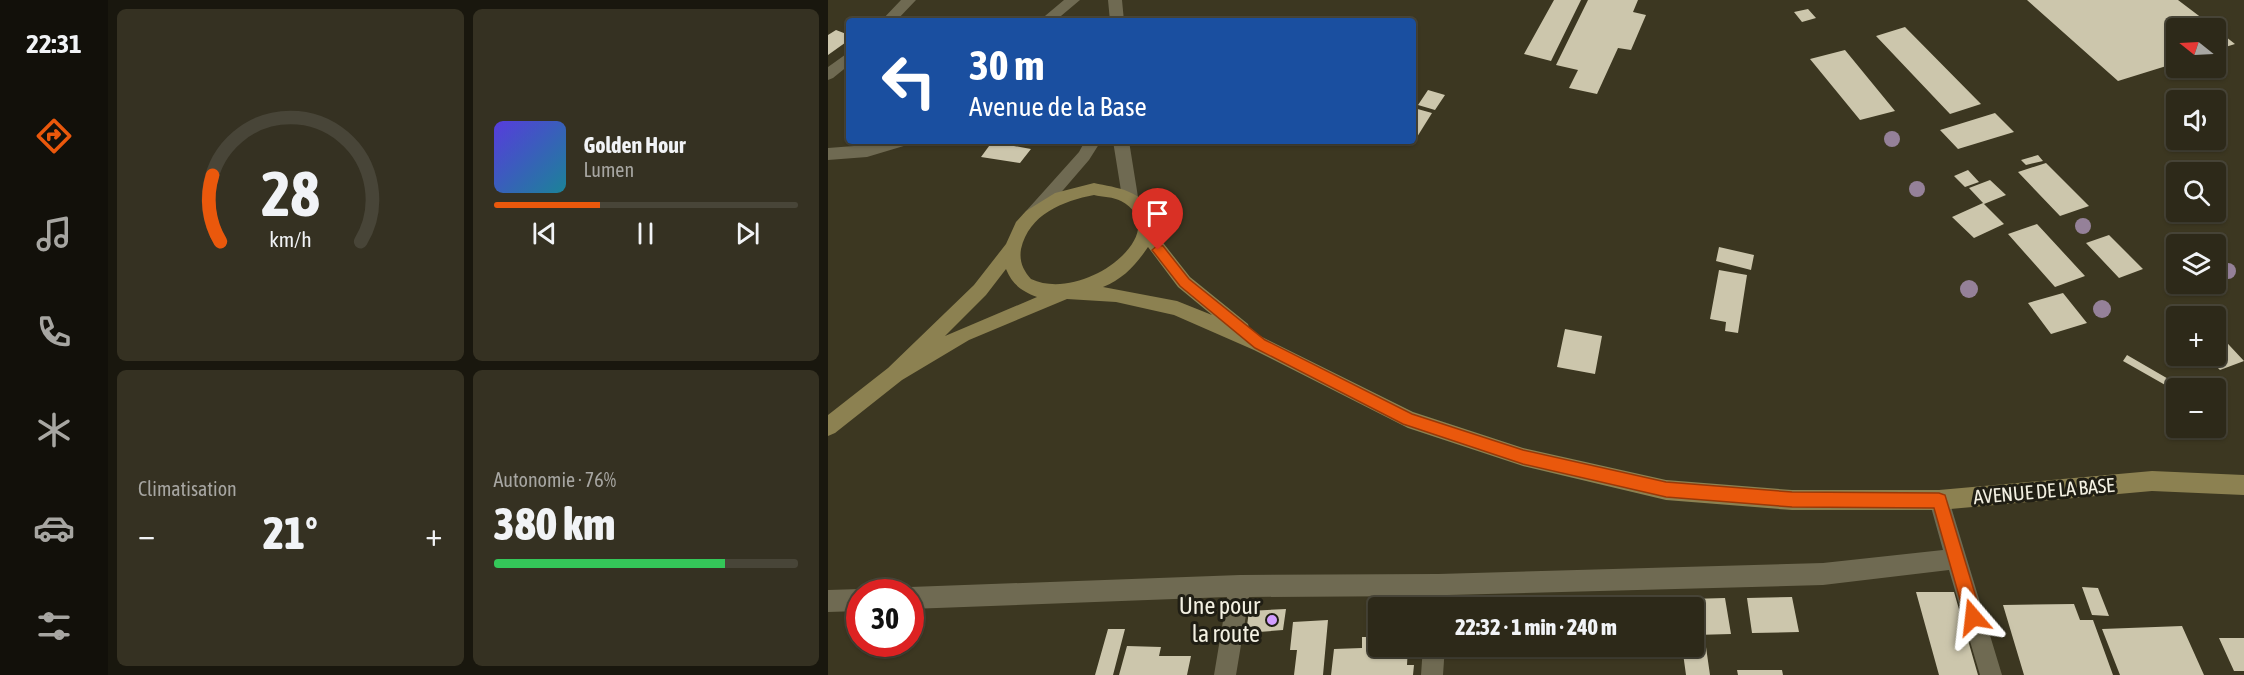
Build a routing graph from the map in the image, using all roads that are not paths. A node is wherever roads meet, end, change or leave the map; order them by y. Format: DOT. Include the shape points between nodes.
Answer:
graph roads {
  1 [pos="909,0"];
  2 [pos="1073,0"];
  3 [pos="1115,0"];
  4 [pos="891,18"];
  5 [pos="1050,18"];
  6 [pos="1117,18"];
  7 [pos="846,60"];
  8 [pos="828,75"];
  9 [pos="892,144"];
  10 [pos="1091,144"];
  11 [pos="1121,144"];
  12 [pos="828,154"];
  13 [pos="1130,197"];
  14 [pos="1033,215"];
  15 [pos="1146,233"];
  16 [pos="1011,249"];
  17 [pos="1066,292"];
  18 [pos="1260,344"];
  19 [pos="895,374"];
  20 [pos="828,427"];
  21 [pos="2244,485"];
  22 [pos="1939,500"];
  23 [pos="1956,559"];
  24 [pos="1438,585"];
  25 [pos="1240,586"];
  26 [pos="924,597"];
  27 [pos="1437,597"];
  28 [pos="846,600"];
  29 [pos="828,601"];
  30 [pos="1433,657"];
  31 [pos="1225,675"];
  32 [pos="1432,675"];
  33 [pos="1991,675"];
  1 -- 4 [label="street"];
  2 -- 5 [label="street"];
  3 -- 6 [label="street"];
  7 -- 8 [label="street"];
  9 -- 12 [label="street" via="867,151"];
  10 -- 14 [label="street"];
  11 -- 13 [label="street"];
  13 -- 14 [label="main road" via="1114,190 1072,193"];
  13 -- 15 [label="main road" via="1141,207"];
  14 -- 16 [label="main road" via="1019,231"];
  15 -- 17 [label="main road" via="1127,265 1088,288"];
  15 -- 18 [label="main road, AVENUE DE LA BASE" via="1184,282"];
  16 -- 17 [label="main road" via="1011,264 1018,277 1046,292"];
  16 -- 19 [label="main road" via="980,290"];
  17 -- 18 [label="main road, AVENUE DE LA BASE" via="1116,295 1177,308"];
  17 -- 19 [label="main road" via="963,335"];
  18 -- 22 [label="main road, AVENUE DE LA BASE" via="1408,419 1534,460 1666,490 1792,500"];
  19 -- 20 [label="main road"];
  21 -- 22 [label="main road, AVENUE DE LA BASE" via="2152,481"];
  22 -- 23 [label="street"];
  23 -- 24 [label="street" via="1823,574"];
  23 -- 33 [label="street"];
  24 -- 25 [label="street"];
  24 -- 27 [label="street"];
  25 -- 26 [label="street"];
  25 -- 31 [label="street"];
  28 -- 29 [label="street"];
  30 -- 32 [label="street"];
}
